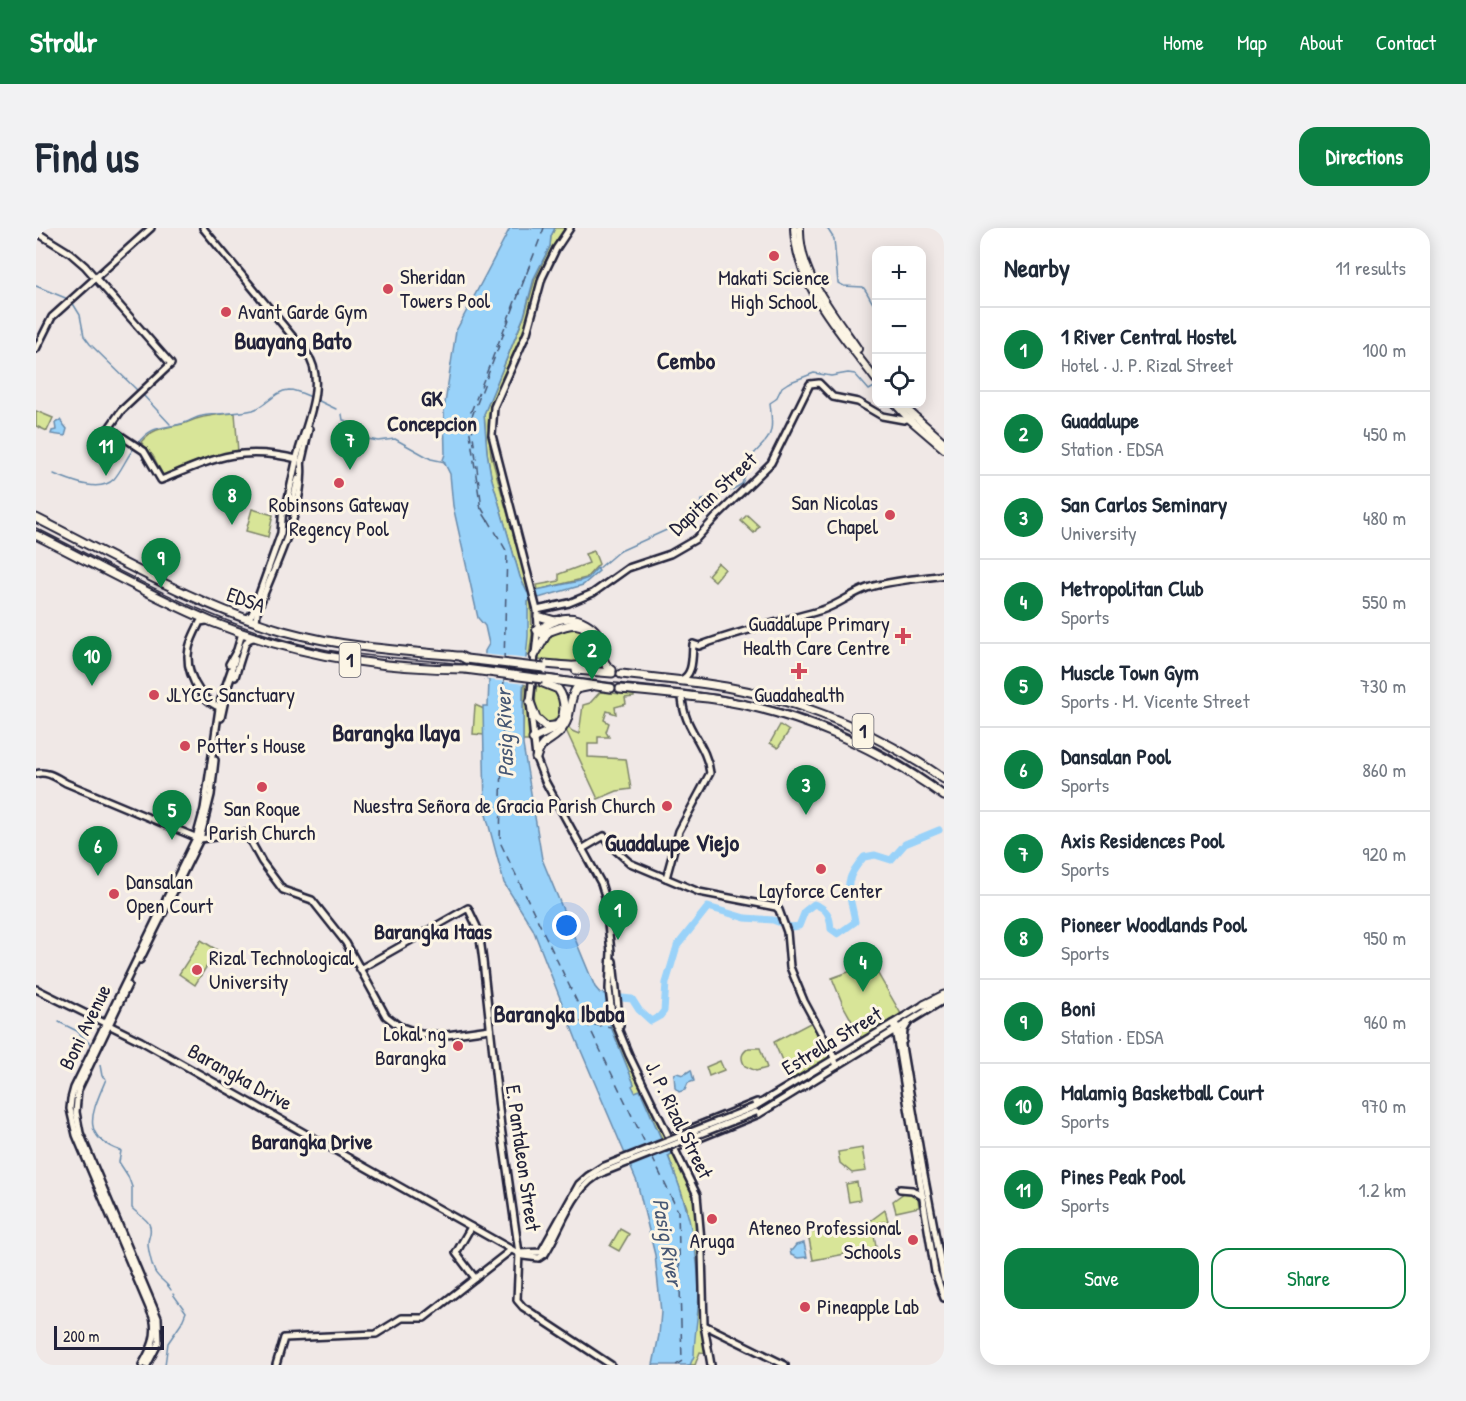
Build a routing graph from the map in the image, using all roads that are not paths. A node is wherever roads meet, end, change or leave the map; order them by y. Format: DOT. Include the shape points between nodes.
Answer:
graph roads {
  1 [pos="151,228"];
  2 [pos="203,228"];
  3 [pos="570,228"];
  4 [pos="794,228"];
  5 [pos="800,228"];
  6 [pos="36,232"];
  7 [pos="95,278"];
  8 [pos="36,349"];
  9 [pos="872,367"];
  10 [pos="872,374"];
  11 [pos="900,408"];
  12 [pos="904,408"];
  13 [pos="911,418"];
  14 [pos="944,442"];
  15 [pos="944,449"];
  16 [pos="298,461"];
  17 [pos="287,512"];
  18 [pos="36,518"];
  19 [pos="284,534"];
  20 [pos="36,535"];
  21 [pos="944,575"];
  22 [pos="260,600"];
  23 [pos="538,613"];
  24 [pos="247,619"];
  25 [pos="212,621"];
  26 [pos="555,621"];
  27 [pos="256,622"];
  28 [pos="537,630"];
  29 [pos="548,632"];
  30 [pos="242,633"];
  31 [pos="255,637"];
  32 [pos="240,651"];
  33 [pos="534,656"];
  34 [pos="236,659"];
  35 [pos="545,665"];
  36 [pos="621,674"];
  37 [pos="677,681"];
  38 [pos="542,682"];
  39 [pos="591,686"];
  40 [pos="611,688"];
  41 [pos="620,689"];
  42 [pos="682,696"];
  43 [pos="530,702"];
  44 [pos="221,704"];
  45 [pos="561,721"];
  46 [pos="533,740"];
  47 [pos="543,742"];
  48 [pos="536,758"];
  49 [pos="36,774"];
  50 [pos="944,779"];
  51 [pos="944,796"];
  52 [pos="198,838"];
  53 [pos="582,849"];
  54 [pos="666,878"];
  55 [pos="360,969"];
  56 [pos="36,989"];
  57 [pos="944,994"];
  58 [pos="940,1000"];
  59 [pos="924,1005"];
  60 [pos="910,1021"];
  61 [pos="107,1024"];
  62 [pos="895,1026"];
  63 [pos="490,1029"];
  64 [pos="884,1038"];
  65 [pos="901,1052"];
  66 [pos="834,1057"];
  67 [pos="839,1065"];
  68 [pos="756,1109"];
  69 [pos="696,1127"];
  70 [pos="670,1137"];
  71 [pos="703,1137"];
  72 [pos="675,1148"];
  73 [pos="603,1169"];
  74 [pos="922,1180"];
  75 [pos="900,1189"];
  76 [pos="922,1196"];
  77 [pos="471,1227"];
  78 [pos="512,1250"];
  79 [pos="519,1252"];
  80 [pos="475,1278"];
  81 [pos="944,1280"];
  82 [pos="944,1298"];
  83 [pos="704,1325"];
  84 [pos="142,1365"];
  85 [pos="147,1365"];
  86 [pos="276,1365"];
  87 [pos="611,1365"];
  88 [pos="711,1365"];
  89 [pos="784,1365"];
  1 -- 7 [label="main road"];
  2 -- 16 [label="main road" via="311,359 315,385"];
  3 -- 23 [label="main road, J. P. Rizal Street" via="542,278 527,333 500,394 492,426 495,455"];
  4 -- 10 [label="main road" via="805,278"];
  5 -- 9 [label="main road" via="802,254 814,284"];
  6 -- 7 [label="main road" via="70,253"];
  7 -- 8 [label="main road" via="52,317"];
  7 -- 16 [label="main road" via="171,364 121,411 109,428 144,451 161,480 224,456 266,452"];
  11 -- 13 [label="main road"];
  12 -- 13 [label="main road"];
  13 -- 14 [label="main road"];
  13 -- 15 [label="main road"];
  13 -- 23 [label="main road, Dapitan Street" via="882,416 858,402 833,397 819,383 810,384 771,463 696,539 670,554 628,568 592,594"];
  16 -- 17 [label="main road"];
  16 -- 19 [label="main road" via="291,471 282,513"];
  16 -- 19 [label="main road" via="302,472 298,498"];
  18 -- 24 [label="highway, EDSA / 1"];
  19 -- 22 [label="main road"];
  20 -- 25 [label="highway, EDSA / 1"];
  21 -- 37 [label="main road" via="875,586 831,607 699,646 693,644 689,675"];
  22 -- 24 [label="main road"];
  22 -- 27 [label="main road"];
  23 -- 26 [label="highway"];
  23 -- 28 [label="main road, J. P. Rizal Street"];
  24 -- 27 [label="highway, EDSA / 1"];
  25 -- 30 [label="highway, EDSA / 1"];
  25 -- 44 [label="main road" via="200,622 188,657 198,690 210,703"];
  26 -- 28 [label="highway"];
  26 -- 35 [label="highway, EDSA / 1" via="574,619 591,627 602,642 604,663 612,672"];
  27 -- 35 [label="highway, EDSA / 1, bridge" via="348,645"];
  28 -- 29 [label="highway" via="542,634"];
  28 -- 33 [label="main road, J. P. Rizal Street"];
  29 -- 33 [label="highway"];
  29 -- 35 [label="highway" via="567,624 580,626 593,636 596,650 592,659 580,667"];
  30 -- 31 [label="highway, EDSA / 1"];
  30 -- 32 [label="main road, Boni Avenue"];
  31 -- 32 [label="main road, Boni Avenue"];
  31 -- 38 [label="highway, EDSA / 1, bridge" via="345,660"];
  32 -- 44 [label="main road, Boni Avenue" via="228,696"];
  32 -- 44 [label="main road, Boni Avenue" via="231,657 219,693"];
  33 -- 43 [label="main road, J. P. Rizal Street"];
  34 -- 44 [label="main road, Boni Avenue" via="223,687"];
  36 -- 37 [label="highway, 1"];
  37 -- 50 [label="highway, 1" via="751,692 828,716 893,747"];
  38 -- 39 [label="highway, EDSA / 1"];
  38 -- 45 [label="highway" via="555,686 561,693"];
  39 -- 40 [label="highway, EDSA / 1"];
  39 -- 47 [label="highway" via="576,689 566,724"];
  41 -- 42 [label="highway, 1"];
  42 -- 51 [label="highway, 1" via="755,708 830,732 902,768"];
  42 -- 54 [label="main road" via="683,713 705,753 710,773 679,831"];
  43 -- 45 [label="highway" via="536,718 544,725 552,727"];
  43 -- 46 [label="main road, J. P. Rizal Street"];
  44 -- 52 [label="main road, Boni Avenue" via="211,795"];
  45 -- 46 [label="highway"];
  46 -- 47 [label="highway"];
  46 -- 48 [label="main road, J. P. Rizal Street"];
  47 -- 48 [label="highway"];
  48 -- 53 [label="main road, J. P. Rizal Street"];
  49 -- 52 [label="main road" via="47,774"];
  52 -- 55 [label="main road" via="246,833 283,890 312,900 346,943"];
  52 -- 61 [label="main road, Boni Avenue"];
  53 -- 54 [label="main road" via="604,836 630,863"];
  53 -- 70 [label="main road, J. P. Rizal Street" via="604,889 614,1012"];
  54 -- 66 [label="main road" via="699,892 776,907 788,932 790,967"];
  55 -- 63 [label="main road" via="386,1016 399,1026 439,1036"];
  55 -- 63 [label="main road, E. Pantaleon Street" via="468,908 481,943"];
  56 -- 61 [label="main road, Barangka Drive"];
  57 -- 58 [label="highway"];
  57 -- 59 [label="main road, Estrella Street"];
  58 -- 59 [label="highway"];
  58 -- 60 [label="main road, Estrella Street"];
  59 -- 62 [label="main road, Estrella Street"];
  60 -- 62 [label="main road, Estrella Street"];
  60 -- 65 [label="main road" via="904,1030"];
  61 -- 77 [label="main road, Barangka Drive"];
  61 -- 84 [label="main road, Boni Avenue" via="74,1088 70,1109 76,1135 153,1317 153,1344"];
  61 -- 85 [label="main road, Boni Avenue" via="78,1090 77,1122 158,1318 159,1342"];
  62 -- 64 [label="main road, Estrella Street"];
  62 -- 65 [label="main road"];
  62 -- 66 [label="main road, Estrella Street"];
  63 -- 79 [label="main road, E. Pantaleon Street"];
  64 -- 65 [label="main road" via="894,1040"];
  64 -- 67 [label="main road, Estrella Street"];
  65 -- 74 [label="main road"];
  66 -- 67 [label="main road"];
  66 -- 68 [label="main road, Estrella Street"];
  67 -- 68 [label="main road, Estrella Street" via="771,1106"];
  68 -- 69 [label="main road, Estrella Street"];
  68 -- 71 [label="main road, Estrella Street"];
  68 -- 73 [label="main road, Estrella Street, bridge"];
  69 -- 70 [label="main road, Estrella Street"];
  69 -- 71 [label="main road"];
  70 -- 72 [label="main road, J. P. Rizal Street"];
  71 -- 72 [label="main road, Estrella Street"];
  72 -- 83 [label="main road, J. P. Rizal Street" via="698,1202"];
  73 -- 79 [label="main road, Barangka Drive" via="581,1189 545,1254 536,1258"];
  74 -- 76 [label="main road"];
  74 -- 81 [label="main road"];
  75 -- 76 [label="main road"];
  76 -- 82 [label="main road" via="935,1272"];
  77 -- 78 [label="main road, Barangka Drive"];
  77 -- 80 [label="main road" via="456,1253"];
  78 -- 79 [label="main road, Barangka Drive"];
  78 -- 80 [label="main road"];
  79 -- 87 [label="main road, E. Pantaleon Street" via="519,1303"];
  80 -- 86 [label="main road" via="424,1318 402,1318 376,1334 284,1338"];
  83 -- 88 [label="main road, J. P. Rizal Street"];
  83 -- 89 [label="main road"];
}
